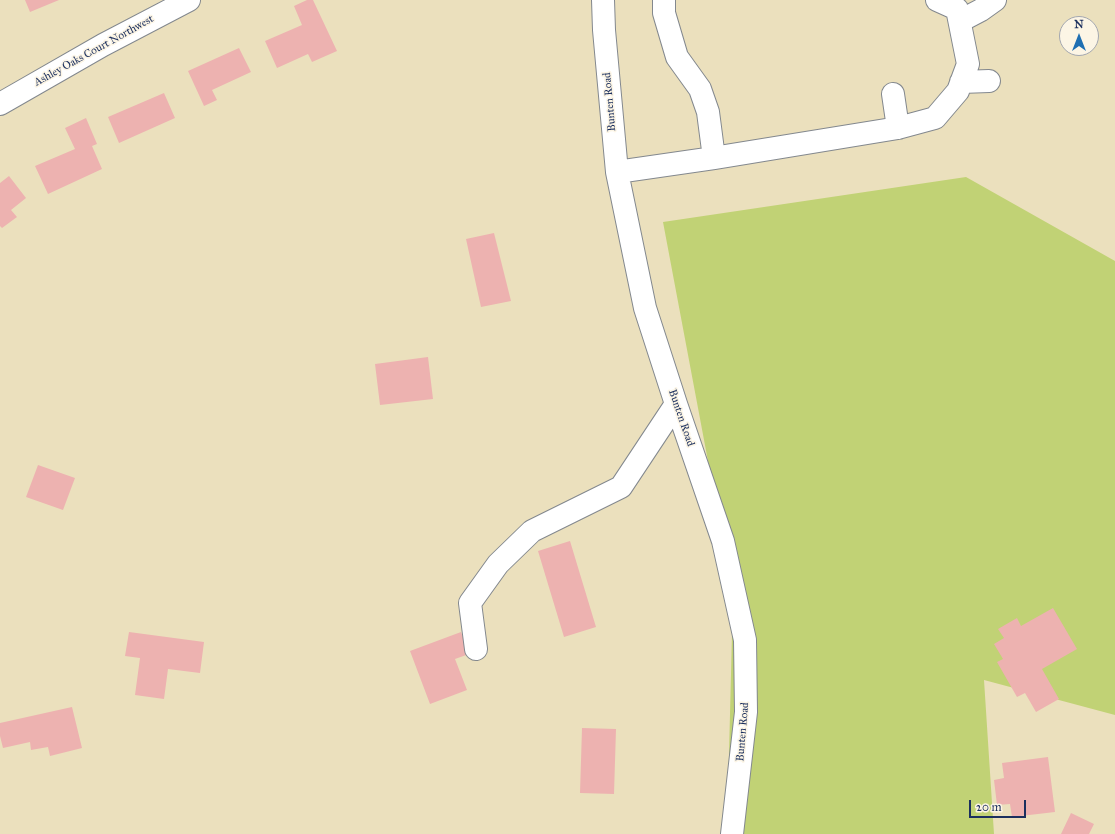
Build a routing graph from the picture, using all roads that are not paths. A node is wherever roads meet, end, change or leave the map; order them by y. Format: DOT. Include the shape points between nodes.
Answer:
graph roads {
  1 [pos="188,0"];
  2 [pos="603,0"];
  3 [pos="667,0"];
  4 [pos="937,0"];
  5 [pos="995,0"];
  6 [pos="960,21"];
  7 [pos="989,81"];
  8 [pos="961,82"];
  9 [pos="893,94"];
  10 [pos="0,104"];
  11 [pos="898,128"];
  12 [pos="714,158"];
  13 [pos="617,172"];
  14 [pos="676,404"];
  15 [pos="476,649"];
  16 [pos="732,834"];
  1 -- 10 [label="street, Ashley Oaks Court Northwest"];
  2 -- 13 [label="street, Bunten Road"];
  3 -- 12 [label="street" via="664,13 677,57 700,89 708,112"];
  4 -- 6 [label="street" via="957,9"];
  5 -- 6 [label="street"];
  6 -- 8 [label="street" via="968,64"];
  7 -- 8 [label="street"];
  8 -- 11 [label="street" via="958,91 935,118"];
  9 -- 11 [label="street"];
  11 -- 12 [label="street"];
  12 -- 13 [label="street"];
  13 -- 14 [label="street, Bunten Road" via="645,308"];
  14 -- 15 [label="street" via="621,486 532,531 498,564 470,603"];
  14 -- 16 [label="street, Bunten Road" via="723,541 744,640 746,712"];
}
